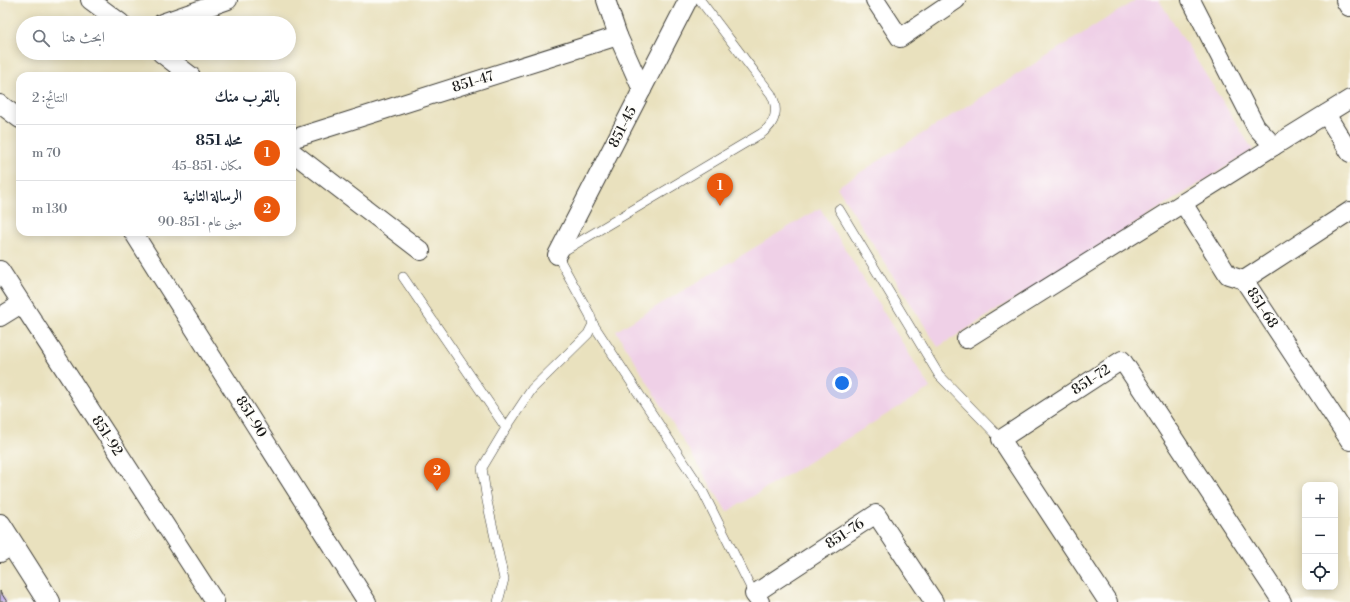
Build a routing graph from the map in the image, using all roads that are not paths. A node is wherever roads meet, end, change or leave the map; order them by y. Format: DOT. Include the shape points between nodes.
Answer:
graph roads {
  1 [pos="90,0"];
  2 [pos="228,0"];
  3 [pos="606,0"];
  4 [pos="688,0"];
  5 [pos="700,0"];
  6 [pos="875,0"];
  7 [pos="956,0"];
  8 [pos="1191,0"];
  9 [pos="1347,0"];
  10 [pos="1350,5"];
  11 [pos="112,16"];
  12 [pos="182,16"];
  13 [pos="618,36"];
  14 [pos="170,60"];
  15 [pos="186,72"];
  16 [pos="642,90"];
  17 [pos="1350,99"];
  18 [pos="0,104"];
  19 [pos="1326,114"];
  20 [pos="16,116"];
  21 [pos="296,138"];
  22 [pos="1274,146"];
  23 [pos="1350,153"];
  24 [pos="296,155"];
  25 [pos="1183,202"];
  26 [pos="839,208"];
  27 [pos="1350,211"];
  28 [pos="136,236"];
  29 [pos="421,250"];
  30 [pos="557,255"];
  31 [pos="0,270"];
  32 [pos="403,277"];
  33 [pos="1244,280"];
  34 [pos="21,304"];
  35 [pos="0,317"];
  36 [pos="593,324"];
  37 [pos="966,338"];
  38 [pos="506,428"];
  39 [pos="1000,439"];
  40 [pos="1350,441"];
  41 [pos="0,526"];
  42 [pos="6,549"];
  43 [pos="757,598"];
  44 [pos="49,602"];
  45 [pos="215,602"];
  46 [pos="368,602"];
  47 [pos="498,602"];
  48 [pos="934,602"];
  49 [pos="1108,602"];
  50 [pos="1282,602"];
  1 -- 11 [label="street"];
  2 -- 12 [label="street"];
  3 -- 13 [label="street"];
  4 -- 16 [label="street, 851-45"];
  5 -- 30 [label="lane" via="775,100 776,115 773,122 762,134"];
  6 -- 7 [label="street" via="900,38"];
  8 -- 22 [label="street" via="1256,127"];
  9 -- 10 [label="street"];
  13 -- 16 [label="street"];
  13 -- 21 [label="street, 851-47"];
  14 -- 15 [label="street"];
  16 -- 30 [label="street, 851-45"];
  17 -- 19 [label="street"];
  18 -- 20 [label="street"];
  19 -- 22 [label="street"];
  19 -- 23 [label="street"];
  22 -- 25 [label="street"];
  24 -- 29 [label="street"];
  25 -- 33 [label="street" via="1228,275"];
  25 -- 37 [label="street"];
  26 -- 39 [label="lane" via="939,375"];
  27 -- 33 [label="street, 851-68"];
  28 -- 46 [label="street, 851-90"];
  30 -- 36 [label="lane"];
  31 -- 34 [label="street, 851-92"];
  32 -- 38 [label="lane"];
  33 -- 40 [label="street, 851-68"];
  34 -- 35 [label="street"];
  34 -- 45 [label="street, 851-92"];
  36 -- 38 [label="lane" via="588,334 532,389"];
  36 -- 43 [label="lane" via="702,490"];
  38 -- 47 [label="lane" via="482,468 504,579"];
  39 -- 49 [label="street"];
  39 -- 50 [label="street, 851-72" via="1122,360"];
  41 -- 42 [label="street"];
  42 -- 44 [label="street"];
  43 -- 48 [label="street, 851-76" via="876,514"];
}
